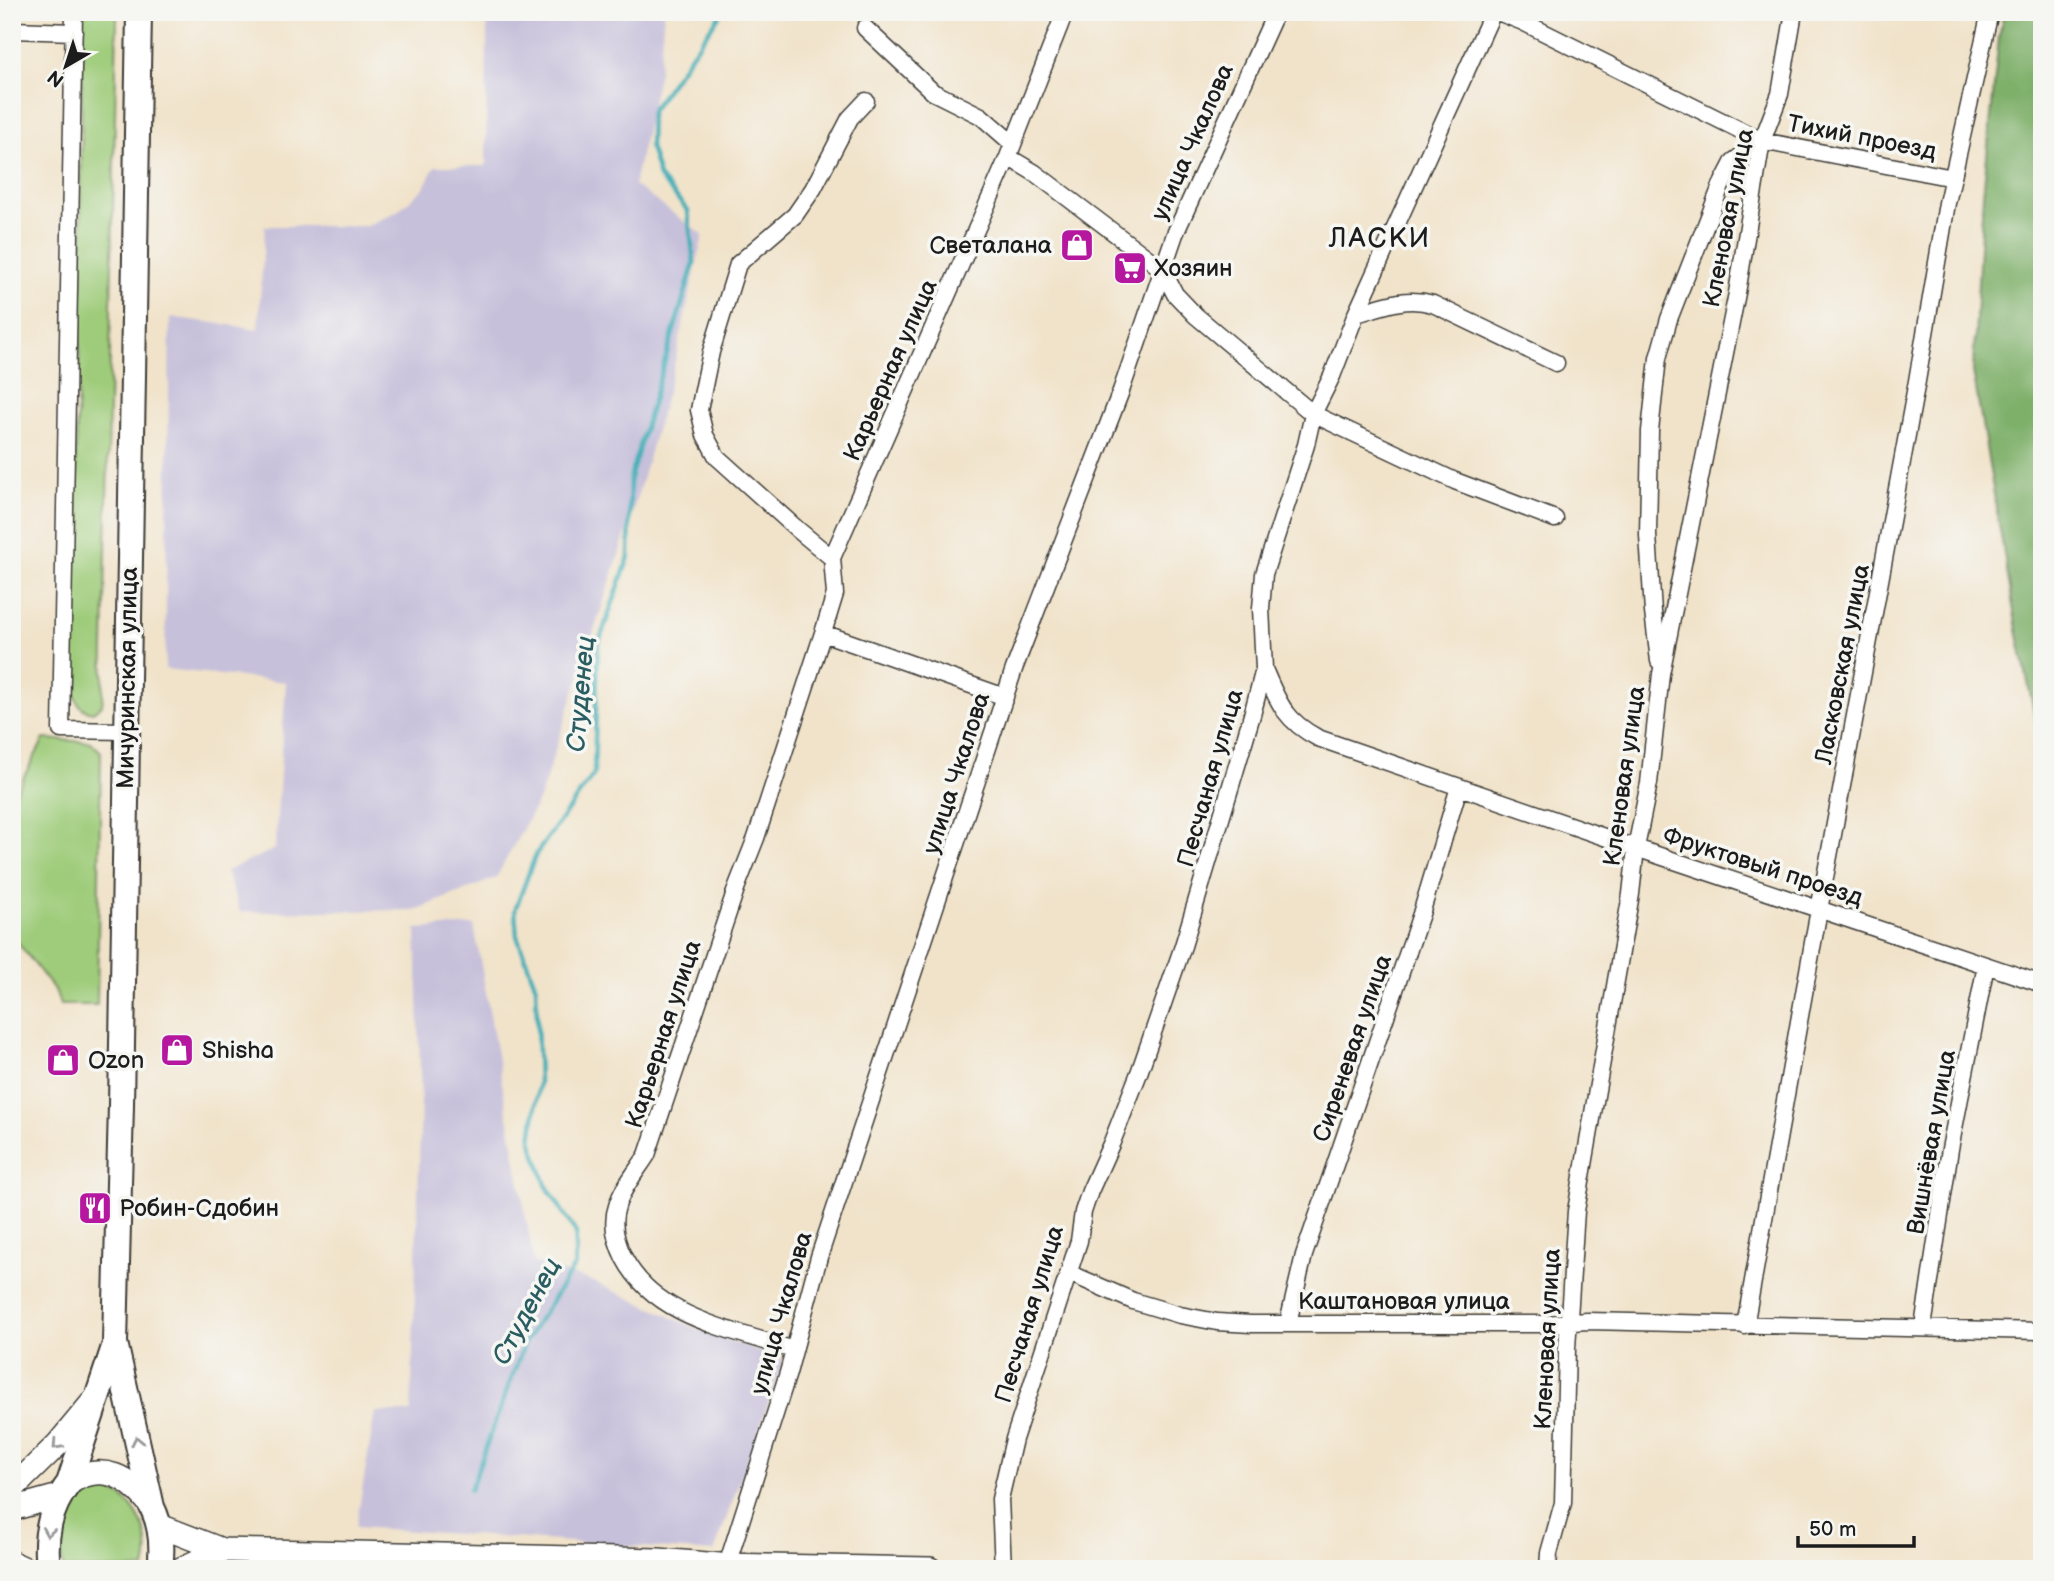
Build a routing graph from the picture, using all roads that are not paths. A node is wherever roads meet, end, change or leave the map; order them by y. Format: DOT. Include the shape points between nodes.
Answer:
graph roads {
  1 [pos="74,12"];
  2 [pos="139,12"];
  3 [pos="1065,12"];
  4 [pos="1276,12"];
  5 [pos="1496,12"];
  6 [pos="1794,12"];
  7 [pos="1990,12"];
  8 [pos="865,28"];
  9 [pos="12,30"];
  10 [pos="74,32"];
  11 [pos="866,101"];
  12 [pos="1762,141"];
  13 [pos="1010,151"];
  14 [pos="1953,178"];
  15 [pos="1162,268"];
  16 [pos="1356,314"];
  17 [pos="1556,363"];
  18 [pos="1313,414"];
  19 [pos="1555,519"];
  20 [pos="832,558"];
  21 [pos="823,633"];
  22 [pos="1264,669"];
  23 [pos="1661,674"];
  24 [pos="1005,697"];
  25 [pos="127,731"];
  26 [pos="1459,786"];
  27 [pos="1636,848"];
  28 [pos="1819,908"];
  29 [pos="1986,965"];
  30 [pos="2042,984"];
  31 [pos="1069,1273"];
  32 [pos="1568,1322"];
  33 [pos="1288,1323"];
  34 [pos="1745,1326"];
  35 [pos="1923,1327"];
  36 [pos="2042,1331"];
  37 [pos="115,1343"];
  38 [pos="793,1350"];
  39 [pos="98,1396"];
  40 [pos="12,1489"];
  41 [pos="64,1490"];
  42 [pos="12,1509"];
  43 [pos="156,1516"];
  44 [pos="222,1550"];
  45 [pos="1548,1561"];
  46 [pos="12,1563"];
  47 [pos="727,1565"];
  48 [pos="25,1569"];
  49 [pos="48,1569"];
  50 [pos="160,1569"];
  51 [pos="181,1569"];
  52 [pos="930,1569"];
  53 [pos="1003,1569"];
  1 -- 10 [label="street"];
  2 -- 25 [label="main road, Мичуринская улица"];
  3 -- 13 [label="street, Карьерная улица"];
  4 -- 15 [label="street, улица Чкалова"];
  5 -- 12 [label="street, Тихий проезд"];
  5 -- 16 [label="street, Песчаная улица"];
  6 -- 12 [label="street, Кленовая улица" via="1780,94"];
  7 -- 14 [label="street, Ласковская улица"];
  8 -- 13 [label="street" via="933,92 981,116"];
  9 -- 10 [label="street"];
  10 -- 25 [label="street" via="61,730"];
  11 -- 20 [label="street" via="849,118 795,215 738,264 699,410 717,457"];
  12 -- 14 [label="street, Тихий проезд"];
  12 -- 23 [label="street, Кленовая улица" via="1737,293"];
  12 -- 23 [label="street" via="1734,161 1669,319 1658,358 1650,431 1648,535"];
  13 -- 15 [label="street"];
  13 -- 20 [label="street, Карьерная улица"];
  14 -- 28 [label="street, Ласковская улица"];
  15 -- 18 [label="street" via="1175,294 1195,315"];
  15 -- 24 [label="street, улица Чкалова" via="1121,391"];
  16 -- 17 [label="street" via="1418,300"];
  16 -- 18 [label="street, Песчаная улица"];
  18 -- 19 [label="street" via="1455,481"];
  18 -- 22 [label="street, Песчаная улица" via="1264,574"];
  20 -- 21 [label="street, Карьерная улица" via="835,594"];
  21 -- 24 [label="street"];
  21 -- 38 [label="street, Карьерная улица" via="647,1155 623,1192 614,1223 633,1274 670,1306"];
  22 -- 26 [label="street, Фруктовый проезд" via="1283,710 1308,733"];
  22 -- 31 [label="street, Песчаная улица" via="1183,946 1139,1073 1090,1191"];
  23 -- 27 [label="street, Кленовая улица"];
  24 -- 38 [label="street, улица Чкалова"];
  25 -- 37 [label="main road, Мичуринская улица"];
  26 -- 27 [label="street, Фруктовый проезд"];
  26 -- 33 [label="street, Сиреневая улица" via="1417,927 1304,1255"];
  27 -- 28 [label="street, Фруктовый проезд"];
  27 -- 32 [label="street, Кленовая улица" via="1576,1211"];
  28 -- 29 [label="street, Фруктовый проезд"];
  28 -- 34 [label="street, Ласковская улица"];
  29 -- 30 [label="street, Фруктовый проезд"];
  29 -- 35 [label="street, Вишнёвая улица" via="1950,1149"];
  31 -- 33 [label="street, Каштановая улица" via="1133,1301 1180,1315 1217,1322"];
  31 -- 53 [label="street, Песчаная улица" via="1014,1439 1000,1499"];
  32 -- 33 [label="street, Каштановая улица"];
  32 -- 34 [label="street, Каштановая улица"];
  32 -- 45 [label="street, Кленовая улица" via="1563,1503"];
  34 -- 35 [label="street, Каштановая улица"];
  35 -- 36 [label="street, Каштановая улица"];
  37 -- 39 [label="main road, Мичуринская улица"];
  43 -- 37 [label="main road, Мичуринская улица, one-way"];
  38 -- 47 [label="street, улица Чкалова"];
  39 -- 40 [label="main road, one-way"];
  39 -- 41 [label="main road, Мичуринская улица"];
  41 -- 42 [label="main road"];
  41 -- 43 [label="main road" via="81,1475 114,1475 141,1492"];
  41 -- 49 [label="main road, Мичуринская улица, one-way" via="47,1533"];
  43 -- 44 [label="main road"];
  43 -- 50 [label="main road, Мичуринская улица" via="163,1549"];
  44 -- 47 [label="main road"];
  44 -- 51 [label="main road"];
  46 -- 48 [label="main road"];
  47 -- 52 [label="main road"];
}
